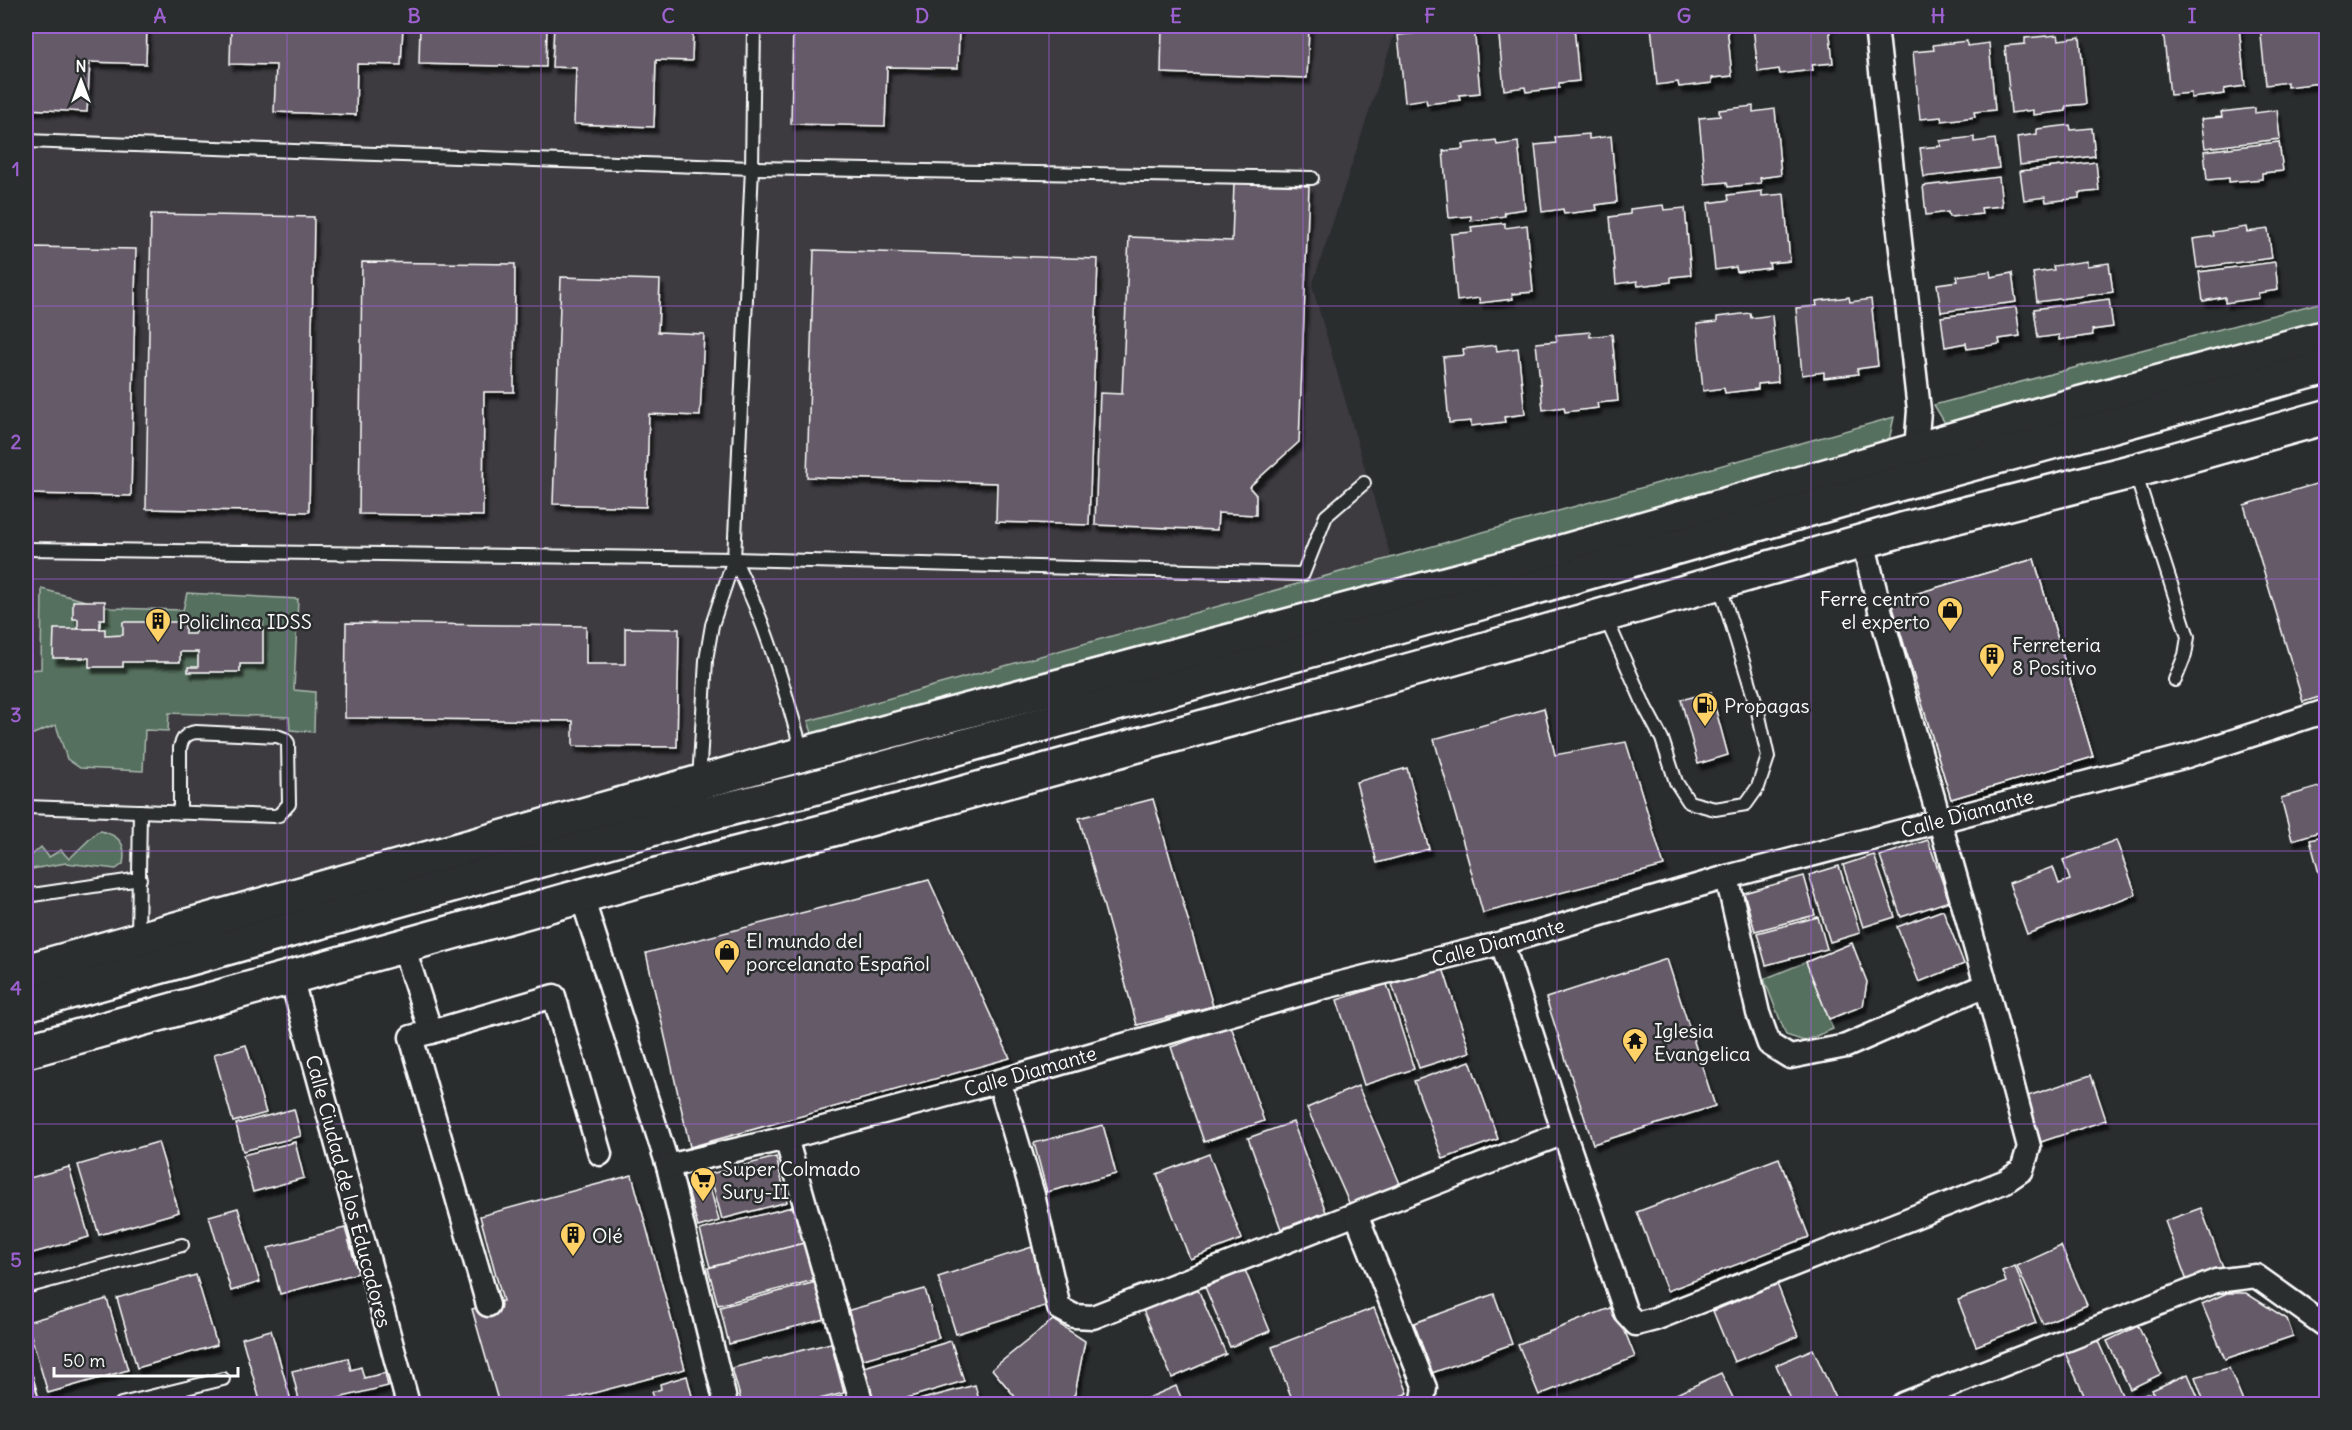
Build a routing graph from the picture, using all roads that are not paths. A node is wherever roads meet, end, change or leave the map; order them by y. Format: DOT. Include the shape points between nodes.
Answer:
graph roads {
  1 [pos="754,26"];
  2 [pos="1876,26"];
  3 [pos="26,141"];
  4 [pos="752,168"];
  5 [pos="1312,178"];
  6 [pos="2326,337"];
  7 [pos="2326,367"];
  8 [pos="2326,417"];
  9 [pos="1916,450"];
  10 [pos="2134,471"];
  11 [pos="1364,483"];
  12 [pos="1863,541"];
  13 [pos="26,549"];
  14 [pos="734,558"];
  15 [pos="1719,582"];
  16 [pos="1605,615"];
  17 [pos="2175,680"];
  18 [pos="2326,711"];
  19 [pos="803,754"];
  20 [pos="699,783"];
  21 [pos="26,807"];
  22 [pos="140,811"];
  23 [pos="180,813"];
  24 [pos="1939,820"];
  25 [pos="1727,877"];
  26 [pos="140,879"];
  27 [pos="26,896"];
  28 [pos="582,897"];
  29 [pos="138,940"];
  30 [pos="1502,943"];
  31 [pos="403,946"];
  32 [pos="26,971"];
  33 [pos="291,977"];
  34 [pos="1986,985"];
  35 [pos="26,1004"];
  36 [pos="431,1032"];
  37 [pos="26,1051"];
  38 [pos="999,1081"];
  39 [pos="1564,1134"];
  40 [pos="786,1138"];
  41 [pos="600,1154"];
  42 [pos="668,1166"];
  43 [pos="1356,1214"];
  44 [pos="182,1245"];
  45 [pos="26,1287"];
  46 [pos="488,1305"];
  47 [pos="2326,1326"];
  48 [pos="26,1379"];
  49 [pos="223,1379"];
  50 [pos="33,1404"];
  51 [pos="121,1404"];
  52 [pos="408,1404"];
  53 [pos="726,1404"];
  54 [pos="862,1404"];
  55 [pos="1422,1404"];
  56 [pos="1903,1404"];
  1 -- 4 [label="lane"];
  2 -- 9 [label="street" via="1919,410"];
  3 -- 4 [label="lane"];
  4 -- 5 [label="lane"];
  4 -- 14 [label="lane"];
  6 -- 9 [label="main road"];
  7 -- 35 [label="main road"];
  8 -- 10 [label="main road"];
  9 -- 19 [label="main road" via="1513,566"];
  10 -- 12 [label="main road"];
  10 -- 17 [label="lane" via="2187,637"];
  11 -- 14 [label="lane" via="1326,516 1303,574"];
  12 -- 15 [label="main road"];
  12 -- 24 [label="street"];
  13 -- 14 [label="lane"];
  14 -- 19 [label="lane" via="755,601"];
  14 -- 20 [label="lane" via="708,648"];
  15 -- 16 [label="main road"];
  15 -- 16 [label="lane" via="1768,757 1758,787 1746,804 1716,809 1689,802 1676,782 1662,739"];
  16 -- 28 [label="main road"];
  18 -- 24 [label="street, Calle Diamante" via="2187,756"];
  19 -- 20 [label="main road"];
  20 -- 29 [label="main road"];
  21 -- 22 [label="lane"];
  22 -- 23 [label="lane"];
  22 -- 26 [label="lane"];
  23 -- 23 [label="lane" via="283,813 289,804 285,739 196,732 187,735 180,748"];
  24 -- 25 [label="street, Calle Diamante"];
  24 -- 34 [label="street"];
  25 -- 30 [label="street, Calle Diamante"];
  25 -- 34 [label="street" via="1758,1013 1769,1044 1790,1057 1846,1046"];
  26 -- 27 [label="lane"];
  26 -- 29 [label="lane"];
  28 -- 31 [label="main road"];
  28 -- 42 [label="street"];
  29 -- 32 [label="main road"];
  30 -- 38 [label="street, Calle Diamante" via="1325,987"];
  30 -- 39 [label="street"];
  31 -- 33 [label="main road"];
  31 -- 36 [label="street"];
  33 -- 37 [label="main road"];
  33 -- 52 [label="street, Calle Ciudad de los Educadores"];
  34 -- 39 [label="street" via="2029,1147 2022,1170 2006,1181 1655,1319 1636,1324 1626,1313"];
  36 -- 41 [label="street" via="554,996"];
  36 -- 46 [label="street" via="411,1037"];
  38 -- 40 [label="street, Calle Diamante"];
  38 -- 43 [label="street" via="1033,1195 1059,1308 1074,1316 1093,1317"];
  39 -- 43 [label="street"];
  40 -- 42 [label="street, Calle Diamante"];
  40 -- 54 [label="street"];
  42 -- 53 [label="street"];
  43 -- 55 [label="street" via="1425,1388"];
  44 -- 45 [label="lane"];
  47 -- 56 [label="street" via="2256,1276 2216,1281"];
  48 -- 50 [label="lane"];
  49 -- 51 [label="lane"];
}
